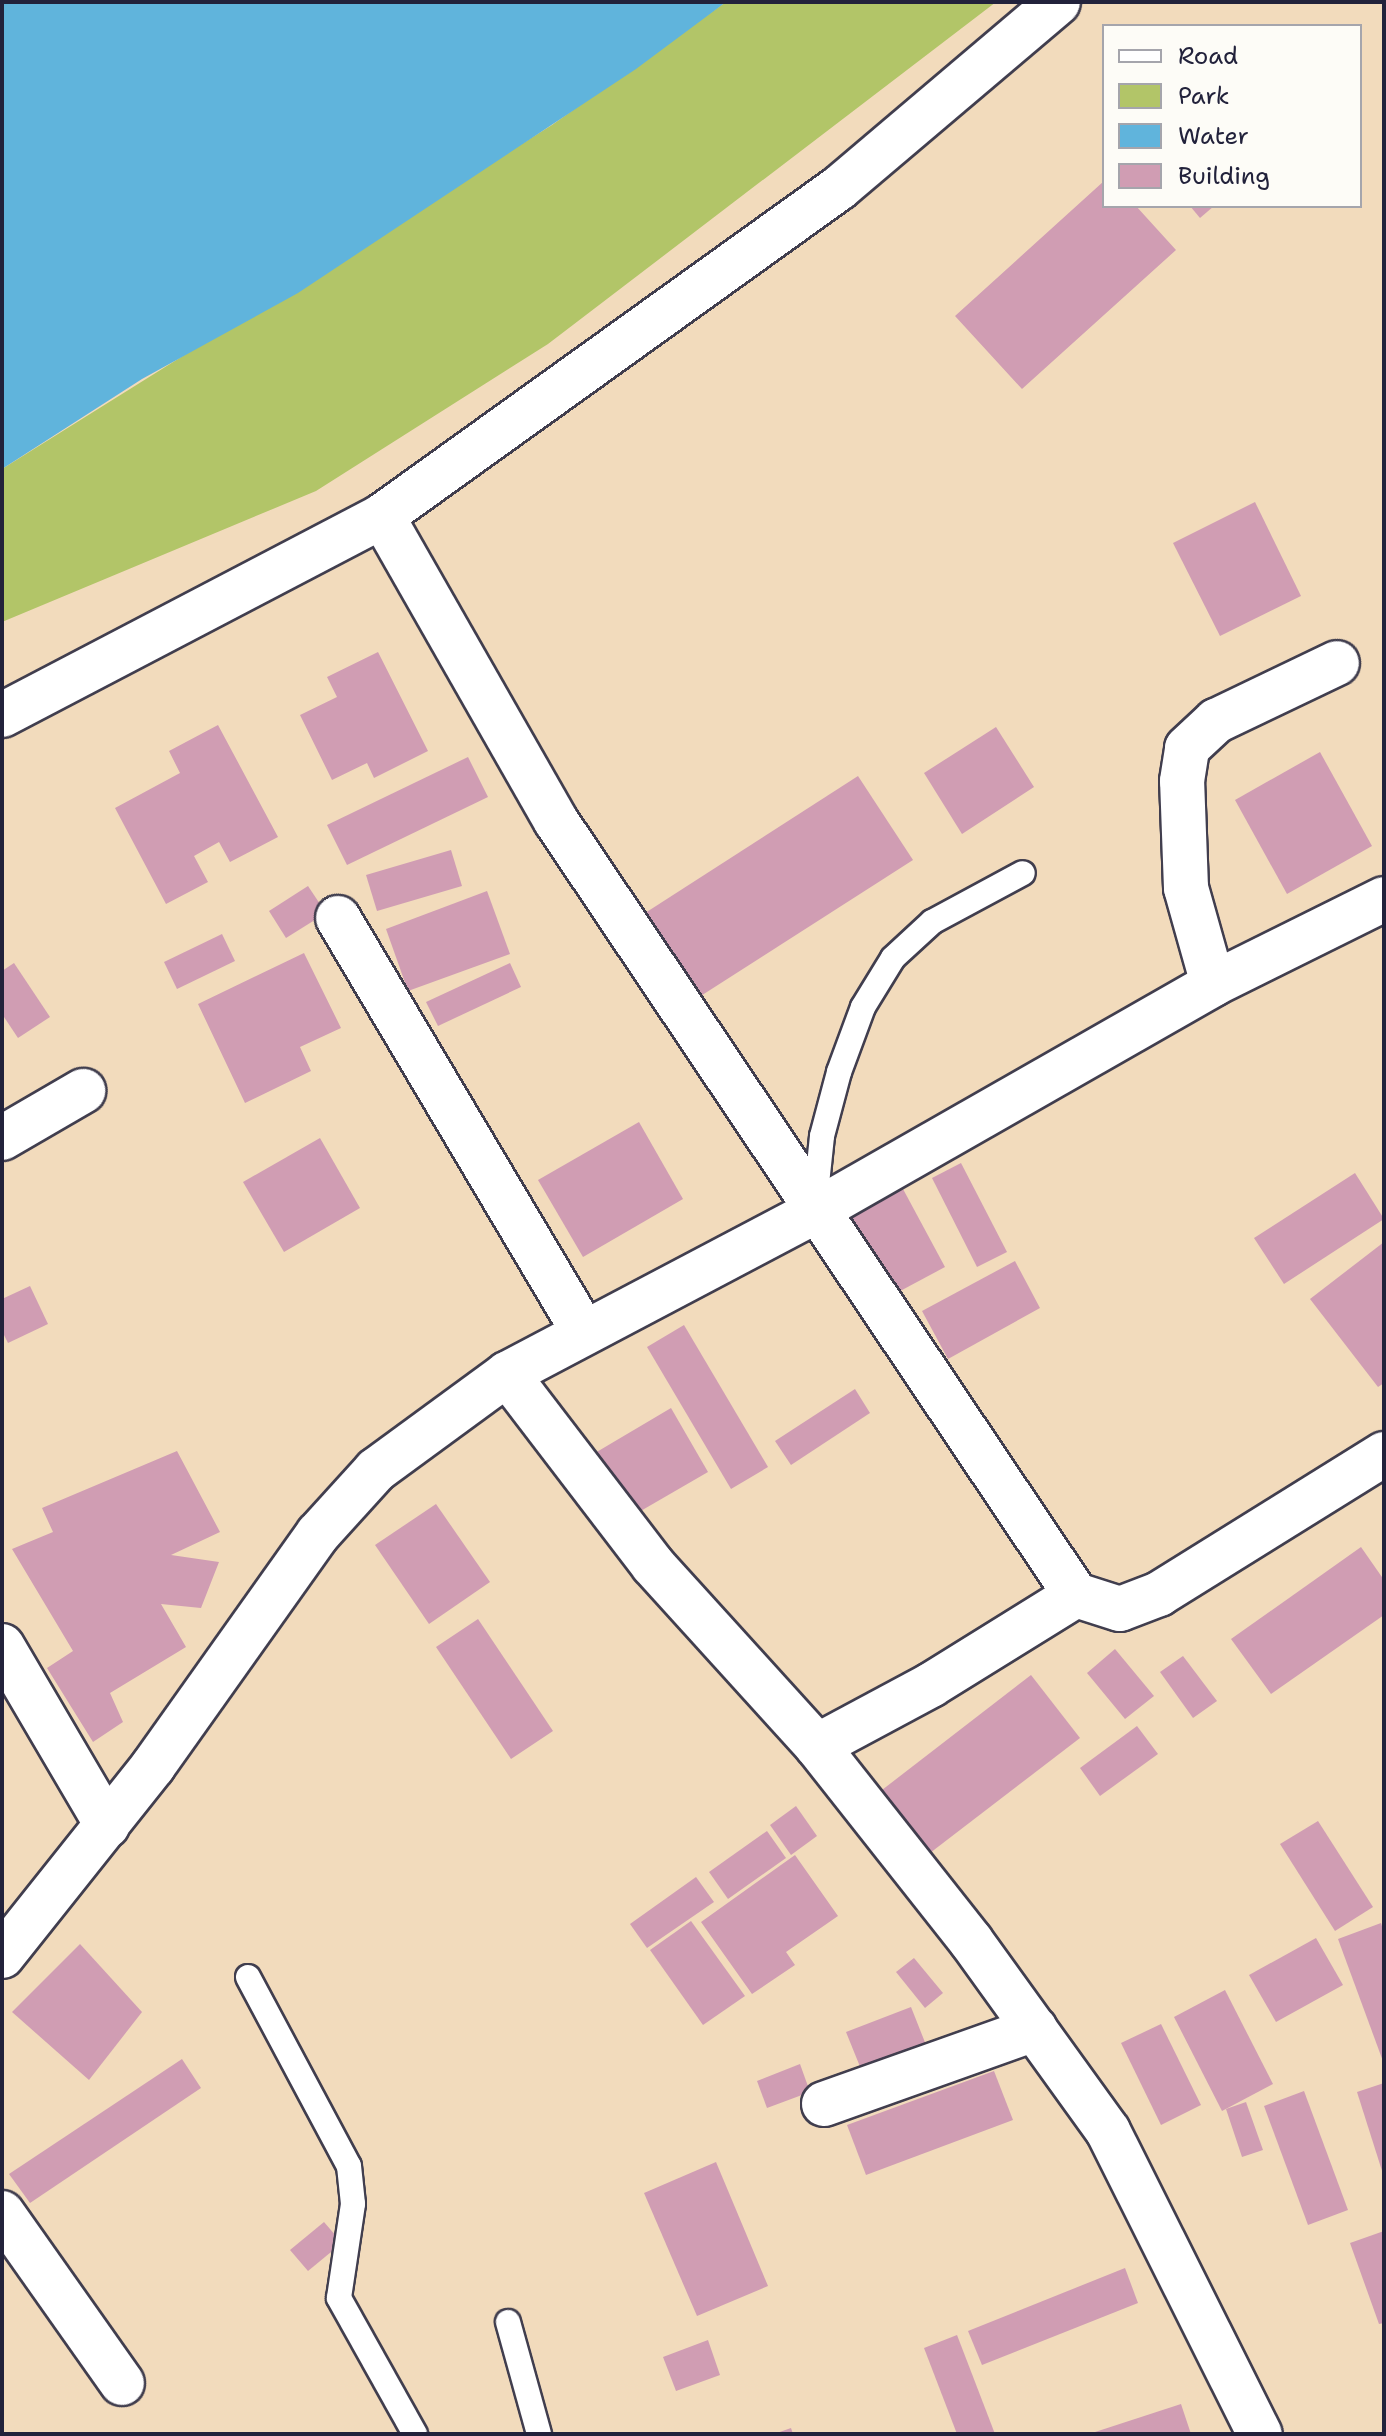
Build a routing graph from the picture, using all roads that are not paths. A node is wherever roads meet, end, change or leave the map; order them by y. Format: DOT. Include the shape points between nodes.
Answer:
graph roads {
  1 [pos="1058,2"];
  2 [pos="382,516"];
  3 [pos="1337,663"];
  4 [pos="2,715"];
  5 [pos="1023,873"];
  6 [pos="1384,899"];
  7 [pos="338,918"];
  8 [pos="1213,984"];
  9 [pos="83,1091"];
  10 [pos="2,1138"];
  11 [pos="814,1212"];
  12 [pos="584,1333"];
  13 [pos="507,1374"];
  14 [pos="1384,1454"];
  15 [pos="1076,1595"];
  16 [pos="2,1646"];
  17 [pos="817,1746"];
  18 [pos="107,1825"];
  19 [pos="2,1956"];
  20 [pos="248,1977"];
  21 [pos="1035,2029"];
  22 [pos="824,2104"];
  23 [pos="2,2213"];
  24 [pos="508,2322"];
  25 [pos="122,2383"];
  26 [pos="415,2434"];
  27 [pos="539,2434"];
  28 [pos="1260,2434"];
  1 -- 2 [label="street" via="839,188"];
  2 -- 4 [label="street"];
  2 -- 11 [label="street" via="556,821"];
  3 -- 8 [label="street" via="1216,721 1187,748 1182,781 1186,888"];
  5 -- 11 [label="lane" via="932,922 893,958 863,1007 839,1072 822,1136"];
  6 -- 8 [label="street"];
  7 -- 12 [label="street"];
  8 -- 11 [label="street"];
  9 -- 10 [label="street"];
  11 -- 12 [label="street"];
  11 -- 15 [label="street"];
  12 -- 13 [label="street"];
  13 -- 17 [label="street" via="653,1565"];
  13 -- 18 [label="street" via="376,1470 318,1534 220,1676"];
  14 -- 15 [label="street" via="1159,1594 1120,1609"];
  15 -- 17 [label="street" via="931,1685"];
  16 -- 18 [label="street"];
  17 -- 21 [label="street"];
  18 -- 19 [label="street"];
  20 -- 26 [label="lane" via="349,2166 353,2204 339,2298"];
  21 -- 22 [label="street"];
  21 -- 28 [label="street" via="1108,2131"];
  23 -- 25 [label="street"];
  24 -- 27 [label="lane"];
}
